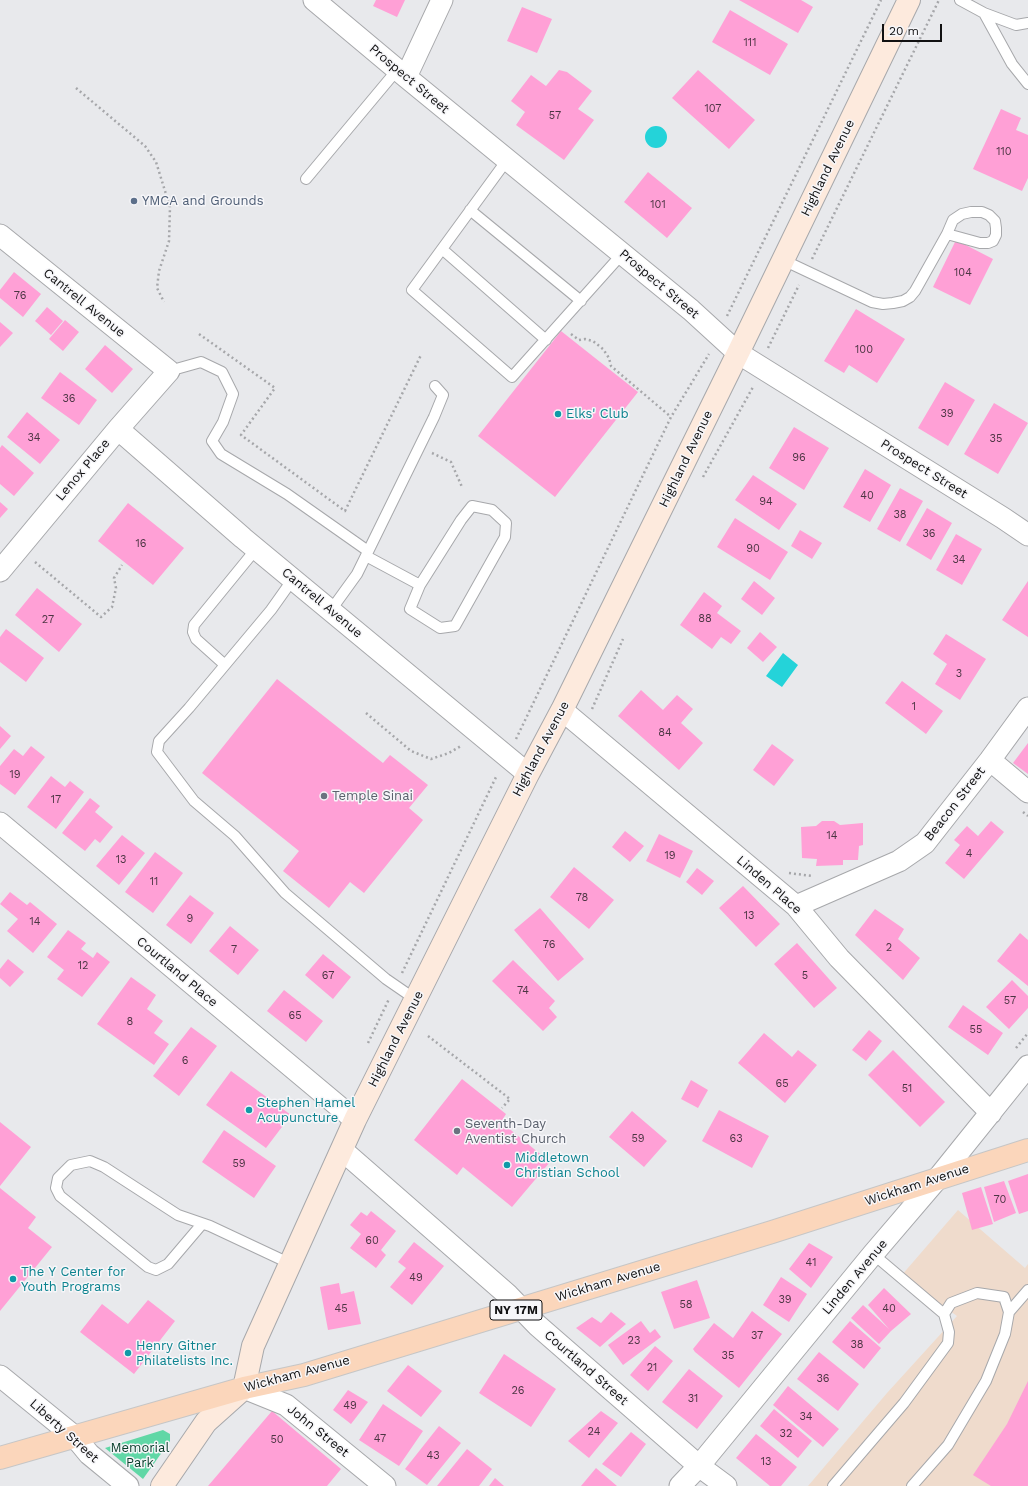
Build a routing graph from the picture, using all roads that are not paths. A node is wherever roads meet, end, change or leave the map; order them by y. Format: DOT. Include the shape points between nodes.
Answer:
graph roads {
  1 [pos="314,0"];
  2 [pos="442,0"];
  3 [pos="909,0"];
  4 [pos="960,0"];
  5 [pos="984,13"];
  6 [pos="1028,23"];
  7 [pos="401,74"];
  8 [pos="1028,84"];
  9 [pos="507,160"];
  10 [pos="306,178"];
  11 [pos="470,210"];
  12 [pos="947,234"];
  13 [pos="0,235"];
  14 [pos="442,249"];
  15 [pos="622,254"];
  16 [pos="783,260"];
  17 [pos="580,301"];
  18 [pos="546,340"];
  19 [pos="738,353"];
  20 [pos="169,371"];
  21 [pos="435,386"];
  22 [pos="118,429"];
  23 [pos="1028,535"];
  24 [pos="256,549"];
  25 [pos="367,553"];
  26 [pos="0,571"];
  27 [pos="293,579"];
  28 [pos="420,585"];
  29 [pos="330,610"];
  30 [pos="225,665"];
  31 [pos="1028,708"];
  32 [pos="562,710"];
  33 [pos="990,760"];
  34 [pos="528,774"];
  35 [pos="1028,792"];
  36 [pos="0,823"];
  37 [pos="796,906"];
  38 [pos="415,999"];
  39 [pos="1021,1058"];
  40 [pos="991,1113"];
  41 [pos="355,1120"];
  42 [pos="342,1150"];
  43 [pos="1028,1150"];
  44 [pos="938,1178"];
  45 [pos="202,1224"];
  46 [pos="873,1254"];
  47 [pos="291,1264"];
  48 [pos="1028,1290"];
  49 [pos="520,1309"];
  50 [pos="1009,1312"];
  51 [pos="944,1314"];
  52 [pos="0,1376"];
  53 [pos="244,1388"];
  54 [pos="74,1437"];
  55 [pos="0,1458"];
  56 [pos="699,1466"];
  57 [pos="128,1486"];
  58 [pos="162,1486"];
  59 [pos="385,1486"];
  60 [pos="680,1486"];
  61 [pos="726,1486"];
  62 [pos="833,1486"];
  63 [pos="912,1486"];
  1 -- 7 [label="street, Prospect Street"];
  2 -- 7 [label="street"];
  3 -- 16 [label="street, Highland Avenue"];
  4 -- 5 [label="lane"];
  5 -- 6 [label="lane" via="1016,25"];
  5 -- 8 [label="lane" via="1012,64"];
  7 -- 9 [label="street, Prospect Street"];
  7 -- 10 [label="lane"];
  9 -- 11 [label="lane"];
  9 -- 15 [label="street, Prospect Street"];
  11 -- 14 [label="lane"];
  11 -- 17 [label="lane"];
  12 -- 12 [label="lane" via="988,244 993,241 996,228 989,215 971,212 953,220"];
  12 -- 16 [label="lane" via="915,291 903,301 893,303 872,302"];
  13 -- 20 [label="street, Cantrell Avenue"];
  14 -- 18 [label="lane"];
  14 -- 18 [label="lane" via="412,290 512,378"];
  15 -- 17 [label="lane"];
  15 -- 19 [label="street, Prospect Street" via="691,310"];
  16 -- 19 [label="street, Highland Avenue"];
  17 -- 18 [label="lane"];
  19 -- 23 [label="street, Prospect Street"];
  19 -- 32 [label="street, Highland Avenue"];
  20 -- 22 [label="street, Lenox Place"];
  20 -- 25 [label="lane" via="201,362 222,372 233,394 223,422 212,441 221,454 287,494"];
  21 -- 25 [label="lane" via="443,395"];
  22 -- 24 [label="street, Cantrell Avenue"];
  22 -- 26 [label="street, Lenox Place"];
  24 -- 27 [label="street, Cantrell Avenue"];
  24 -- 30 [label="lane" via="194,625 196,639"];
  25 -- 28 [label="lane"];
  25 -- 29 [label="lane" via="357,574"];
  27 -- 29 [label="street, Cantrell Avenue"];
  27 -- 30 [label="lane"];
  28 -- 28 [label="lane" via="472,506 492,510 506,523 505,537 454,626 440,628 410,609"];
  29 -- 34 [label="street, Cantrell Avenue"];
  30 -- 38 [label="lane" via="159,741 157,752 194,801 234,836 285,893 391,983"];
  31 -- 33 [label="street, Beacon Street"];
  32 -- 34 [label="street, Highland Avenue"];
  32 -- 37 [label="street, Linden Place"];
  33 -- 35 [label="street"];
  33 -- 37 [label="street, Beacon Street" via="925,843 899,861"];
  34 -- 38 [label="street, Highland Avenue"];
  36 -- 41 [label="street, Courtland Place"];
  37 -- 40 [label="street, Linden Place" via="839,958"];
  38 -- 41 [label="street, Highland Avenue"];
  39 -- 40 [label="street, Linden Avenue"];
  40 -- 44 [label="street, Linden Avenue"];
  41 -- 42 [label="street, Highland Avenue"];
  42 -- 47 [label="street, Highland Avenue"];
  42 -- 49 [label="street, Courtland Street" via="508,1294"];
  43 -- 44 [label="main road, Wickham Avenue / NY 17M"];
  44 -- 46 [label="street, Linden Avenue"];
  44 -- 49 [label="main road, Wickham Avenue / NY 17M"];
  45 -- 45 [label="lane" via="178,1216 104,1167 90,1161 71,1165 58,1178 56,1188 60,1196 148,1267 156,1270 168,1264"];
  45 -- 47 [label="lane"];
  46 -- 51 [label="lane"];
  46 -- 56 [label="street, Linden Avenue"];
  47 -- 53 [label="street, Highland Avenue" via="253,1346"];
  48 -- 50 [label="lane"];
  49 -- 53 [label="main road, Wickham Avenue / NY 17M" via="304,1375"];
  49 -- 56 [label="street, Courtland Street"];
  50 -- 51 [label="lane" via="1004,1296 977,1293 951,1303"];
  50 -- 63 [label="lane" via="1005,1334 986,1381 948,1445"];
  51 -- 62 [label="lane" via="949,1332 948,1343 904,1403"];
  52 -- 54 [label="street, Liberty Street"];
  53 -- 54 [label="main road, Wickham Avenue / NY 17M"];
  53 -- 58 [label="street" via="206,1422"];
  53 -- 59 [label="street, John Street" via="286,1405"];
  54 -- 55 [label="main road, Wickham Avenue / NY 17M"];
  54 -- 57 [label="street, Liberty Street" via="89,1454"];
  56 -- 60 [label="street, Linden Avenue"];
  56 -- 61 [label="street, Courtland Street"];
}
